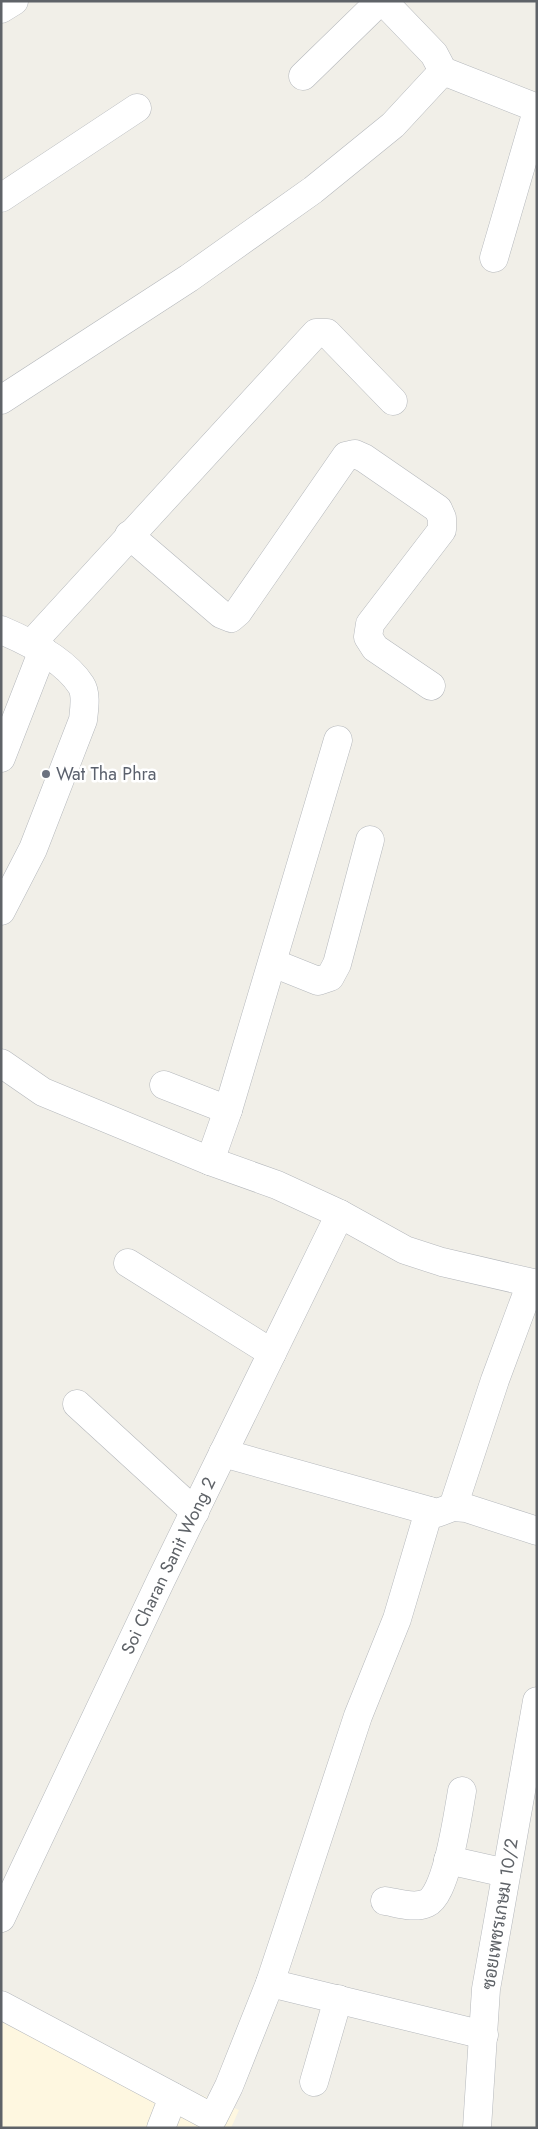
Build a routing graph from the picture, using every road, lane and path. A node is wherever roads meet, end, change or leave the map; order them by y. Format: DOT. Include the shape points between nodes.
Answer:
graph roads {
  1 [pos="14,1"];
  2 [pos="382,1"];
  3 [pos="1,10"];
  4 [pos="443,71"];
  5 [pos="303,76"];
  6 [pos="137,108"];
  7 [pos="537,110"];
  8 [pos="1,198"];
  9 [pos="494,258"];
  10 [pos="1,400"];
  11 [pos="393,401"];
  12 [pos="129,535"];
  13 [pos="1,630"];
  14 [pos="38,647"];
  15 [pos="431,686"];
  16 [pos="338,740"];
  17 [pos="1,758"];
  18 [pos="370,840"];
  19 [pos="1,912"];
  20 [pos="273,962"];
  21 [pos="1,1063"];
  22 [pos="164,1085"];
  23 [pos="228,1110"];
  24 [pos="210,1161"];
  25 [pos="340,1214"];
  26 [pos="128,1263"];
  27 [pos="534,1284"];
  28 [pos="272,1354"];
  29 [pos="78,1404"];
  30 [pos="223,1453"];
  31 [pos="441,1509"];
  32 [pos="195,1512"];
  33 [pos="537,1531"];
  34 [pos="537,1701"];
  35 [pos="462,1791"];
  36 [pos="448,1860"];
  37 [pos="506,1873"];
  38 [pos="385,1901"];
  39 [pos="1,1918"];
  40 [pos="270,1982"];
  41 [pos="338,1999"];
  42 [pos="1,2005"];
  43 [pos="484,2035"];
  44 [pos="314,2082"];
  45 [pos="173,2098"];
  46 [pos="160,2128"];
  47 [pos="477,2128"];
  1 -- 3 [label="street"];
  2 -- 4 [label="street" via="434,54"];
  2 -- 5 [label="street"];
  4 -- 7 [label="street"];
  4 -- 10 [label="street" via="393,125 313,190 189,278"];
  6 -- 8 [label="street"];
  7 -- 9 [label="street"];
  11 -- 12 [label="street" via="327,333 316,333"];
  12 -- 14 [label="street"];
  12 -- 15 [label="street" via="221,614 231,618 346,456 355,454 364,458 438,509 442,518 442,530 370,624 368,638 375,648"];
  13 -- 14 [label="street"];
  14 -- 17 [label="street"];
  14 -- 19 [label="street" via="82,686 83,720 34,848"];
  16 -- 20 [label="street"];
  18 -- 20 [label="street" via="337,964 330,977 318,981"];
  20 -- 23 [label="street"];
  21 -- 24 [label="street" via="43,1092"];
  22 -- 23 [label="street"];
  23 -- 24 [label="street"];
  24 -- 25 [label="street" via="277,1185"];
  25 -- 27 [label="street" via="405,1250"];
  25 -- 28 [label="street, Soi Charan Sanit Wong 2"];
  26 -- 28 [label="street"];
  27 -- 31 [label="street"];
  28 -- 30 [label="street, Soi Charan Sanit Wong 2"];
  29 -- 32 [label="street"];
  30 -- 31 [label="street"];
  30 -- 32 [label="street, Soi Charan Sanit Wong 2"];
  31 -- 33 [label="street" via="466,1508"];
  31 -- 40 [label="street" via="358,1716"];
  32 -- 39 [label="street, Soi Charan Sanit Wong 2"];
  34 -- 37 [label="street, ซอยเพชรเกษม 10/2"];
  35 -- 36 [label="street"];
  36 -- 37 [label="street"];
  36 -- 38 [label="street" via="438,1894 428,1903 414,1905"];
  37 -- 43 [label="street, ซอยเพชรเกษม 10/2" via="486,1989"];
  40 -- 41 [label="street"];
  40 -- 45 [label="street" via="213,2118"];
  41 -- 43 [label="street"];
  41 -- 44 [label="street"];
  42 -- 45 [label="street"];
  43 -- 47 [label="street, ซอยเพชรเกษม 10/2"];
  45 -- 46 [label="street"];
}
